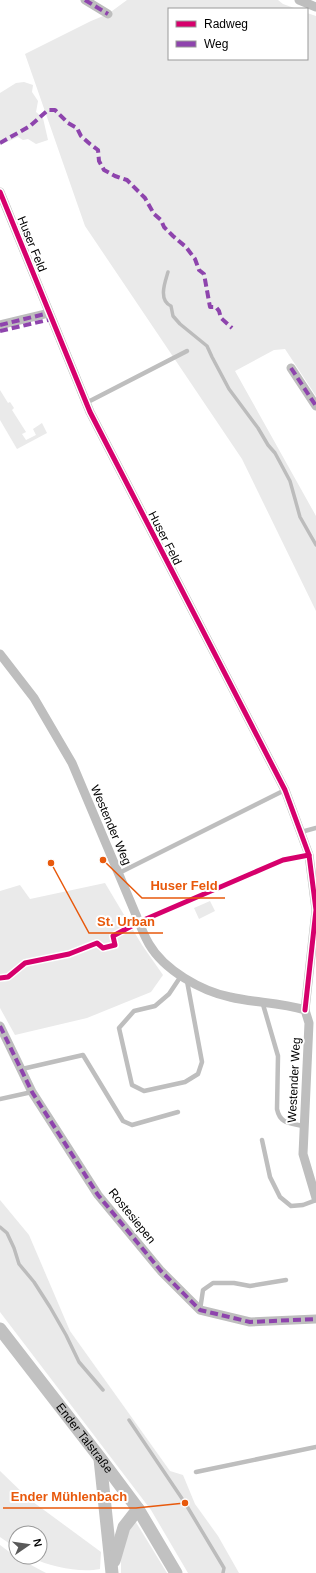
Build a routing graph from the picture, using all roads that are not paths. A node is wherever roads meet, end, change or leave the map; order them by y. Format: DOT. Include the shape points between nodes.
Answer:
graph roads {
  1 [pos="85,0"];
  2 [pos="299,0"];
  3 [pos="316,7"];
  4 [pos="108,14"];
  5 [pos="1,197"];
  6 [pos="50,314"];
  7 [pos="0,325"];
  8 [pos="187,351"];
  9 [pos="291,368"];
  10 [pos="86,403"];
  11 [pos="316,406"];
  12 [pos="0,654"];
  13 [pos="285,790"];
  14 [pos="316,828"];
  15 [pos="301,832"];
  16 [pos="118,873"];
  17 [pos="184,978"];
  18 [pos="262,1001"];
  19 [pos="305,1010"];
  20 [pos="0,1026"];
  21 [pos="22,1070"];
  22 [pos="32,1092"];
  23 [pos="0,1099"];
  24 [pos="178,1112"];
  25 [pos="303,1126"];
  26 [pos="262,1140"];
  27 [pos="316,1199"];
  28 [pos="286,1280"];
  29 [pos="200,1310"];
  30 [pos="316,1319"];
  31 [pos="0,1329"];
  32 [pos="316,1447"];
  33 [pos="100,1458"];
  34 [pos="196,1472"];
  35 [pos="138,1509"];
  36 [pos="112,1572"];
  37 [pos="176,1573"];
  1 -- 4 [label="street"];
  2 -- 3 [label="street"];
  5 -- 6 [label="street, Huser Feld"];
  6 -- 7 [label="street"];
  6 -- 10 [label="street, Huser Feld"];
  8 -- 10 [label="lane"];
  9 -- 11 [label="street"];
  10 -- 13 [label="street, Huser Feld"];
  12 -- 16 [label="street, Westender Weg" via="34,698 72,763"];
  13 -- 15 [label="street, Huser Feld"];
  13 -- 16 [label="lane"];
  14 -- 15 [label="lane"];
  15 -- 19 [label="street, Huser Feld" via="309,854 316,910"];
  16 -- 17 [label="street, Westender Weg" via="150,945 166,964"];
  17 -- 17 [label="lane" via="202,1062 198,1074 186,1082 144,1091 132,1085 119,1028 134,1011 155,1006"];
  17 -- 18 [label="street, Westender Weg" via="229,997"];
  18 -- 19 [label="street, Westender Weg"];
  18 -- 25 [label="lane" via="278,1056 279,1116 284,1122"];
  19 -- 25 [label="street, Westender Weg" via="309,1023"];
  20 -- 21 [label="street, Rostesiepen"];
  21 -- 22 [label="street, Rostesiepen"];
  21 -- 24 [label="lane" via="83,1055 123,1121 132,1125"];
  22 -- 23 [label="lane"];
  22 -- 29 [label="street, Rostesiepen" via="98,1195 160,1270"];
  25 -- 27 [label="street, Westender Weg" via="303,1154"];
  26 -- 27 [label="lane" via="270,1177 280,1197 291,1206 303,1205"];
  28 -- 29 [label="lane" via="250,1286 213,1283 202,1290"];
  29 -- 30 [label="street" via="250,1322"];
  31 -- 33 [label="main road, Ender Talstraße"];
  32 -- 34 [label="lane"];
  33 -- 35 [label="main road, Ender Talstraße"];
  33 -- 36 [label="main road"];
  35 -- 36 [label="main road" via="124,1527"];
  35 -- 37 [label="main road, Ender Talstraße"];
}
